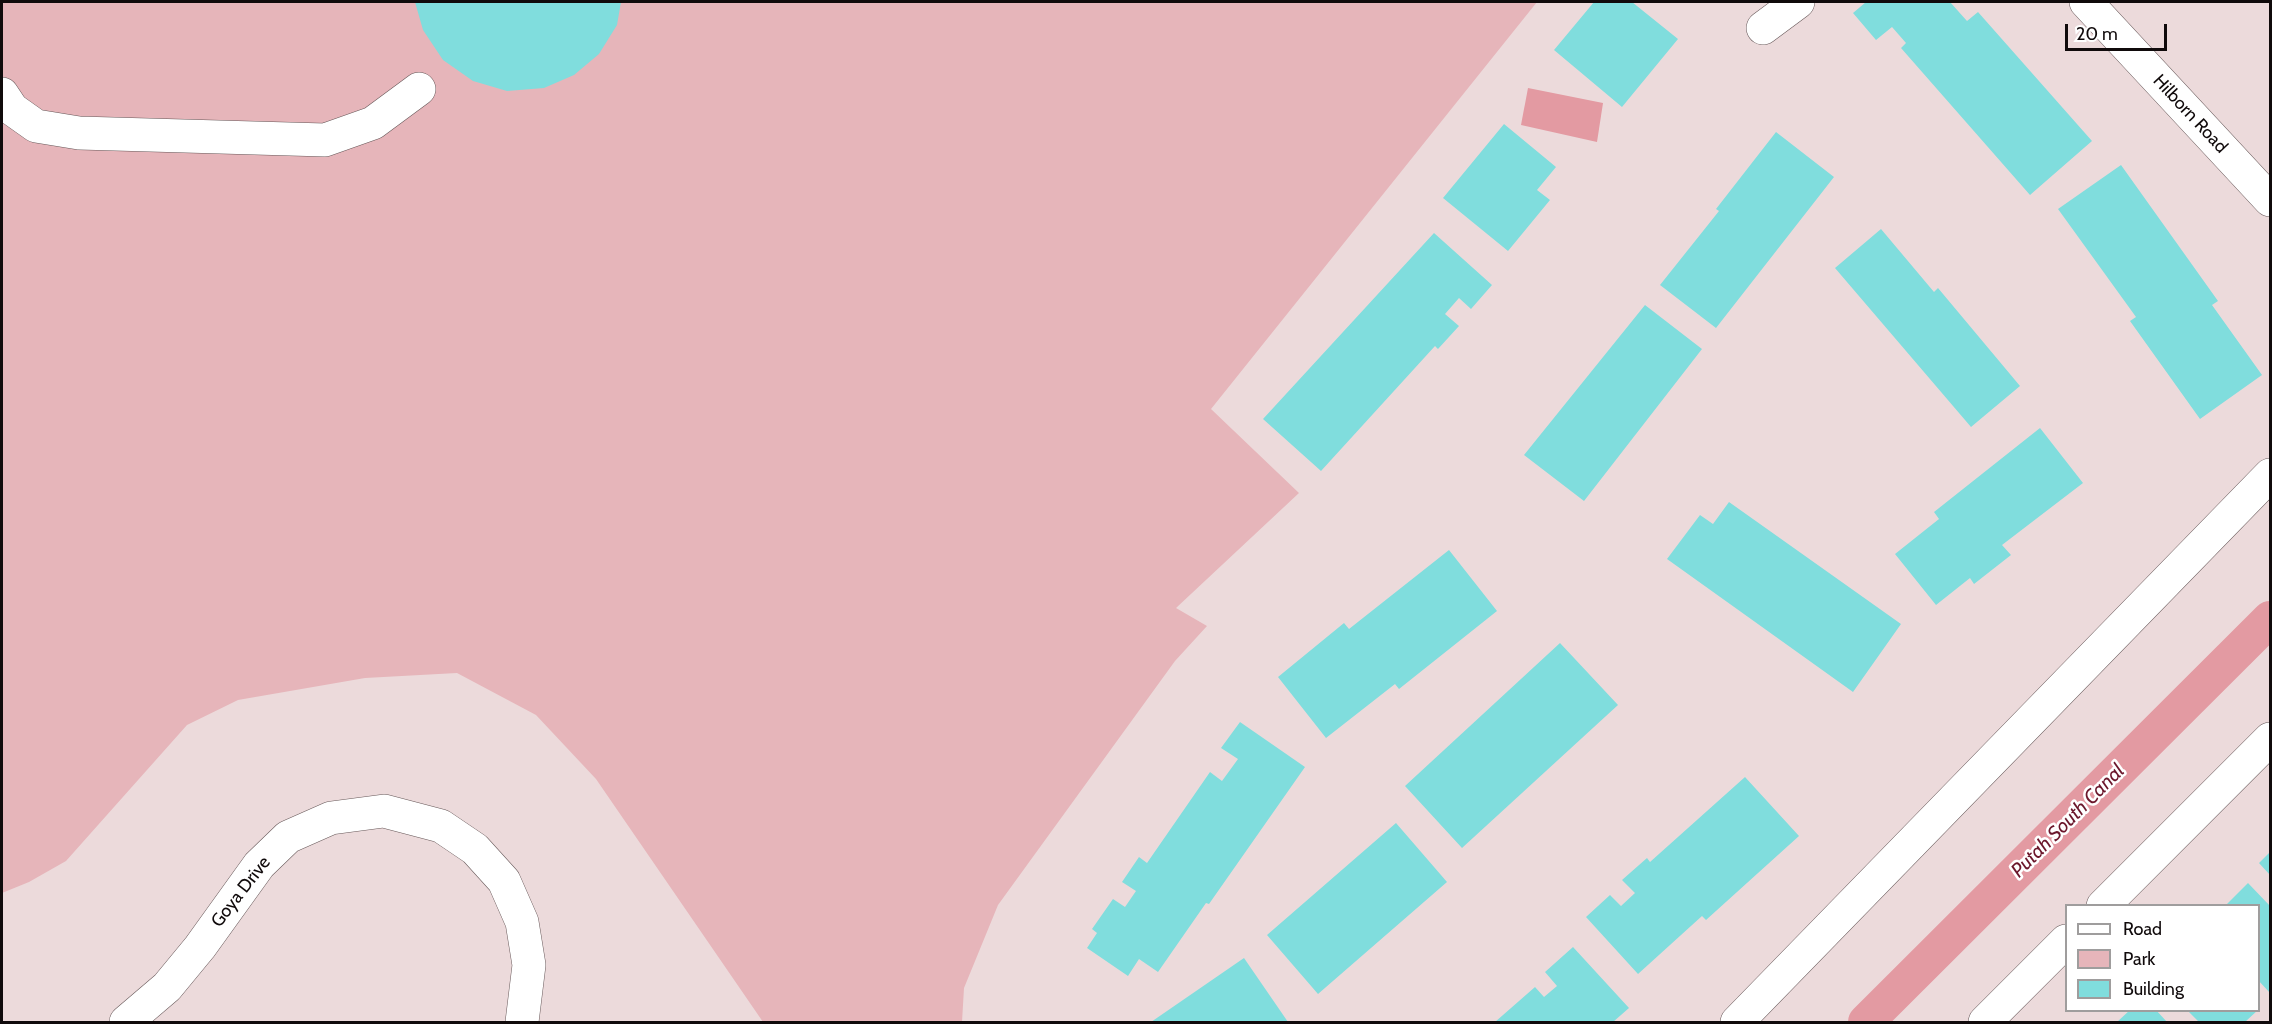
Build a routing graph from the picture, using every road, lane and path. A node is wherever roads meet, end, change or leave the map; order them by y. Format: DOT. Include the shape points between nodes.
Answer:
graph roads {
  1 [pos="1782,2"];
  2 [pos="1798,2"];
  3 [pos="2086,2"];
  4 [pos="419,90"];
  5 [pos="2,94"];
  6 [pos="2271,200"];
  7 [pos="2271,475"];
  8 [pos="2271,738"];
  9 [pos="2105,904"];
  10 [pos="2065,943"];
  11 [pos="126,1023"];
  12 [pos="522,1023"];
  13 [pos="1737,1023"];
  14 [pos="1985,1023"];
  1 -- 2 [label="street" via="1763,28"];
  3 -- 6 [label="street, Hilborn Road"];
  4 -- 5 [label="street" via="373,123 325,140 79,133 36,126 12,109"];
  7 -- 13 [label="street"];
  8 -- 9 [label="street"];
  10 -- 14 [label="street"];
  11 -- 12 [label="street, Goya Drive" via="167,987 259,866 288,837 331,818 384,811 441,826 475,849 504,881 522,922 529,965"];
}
